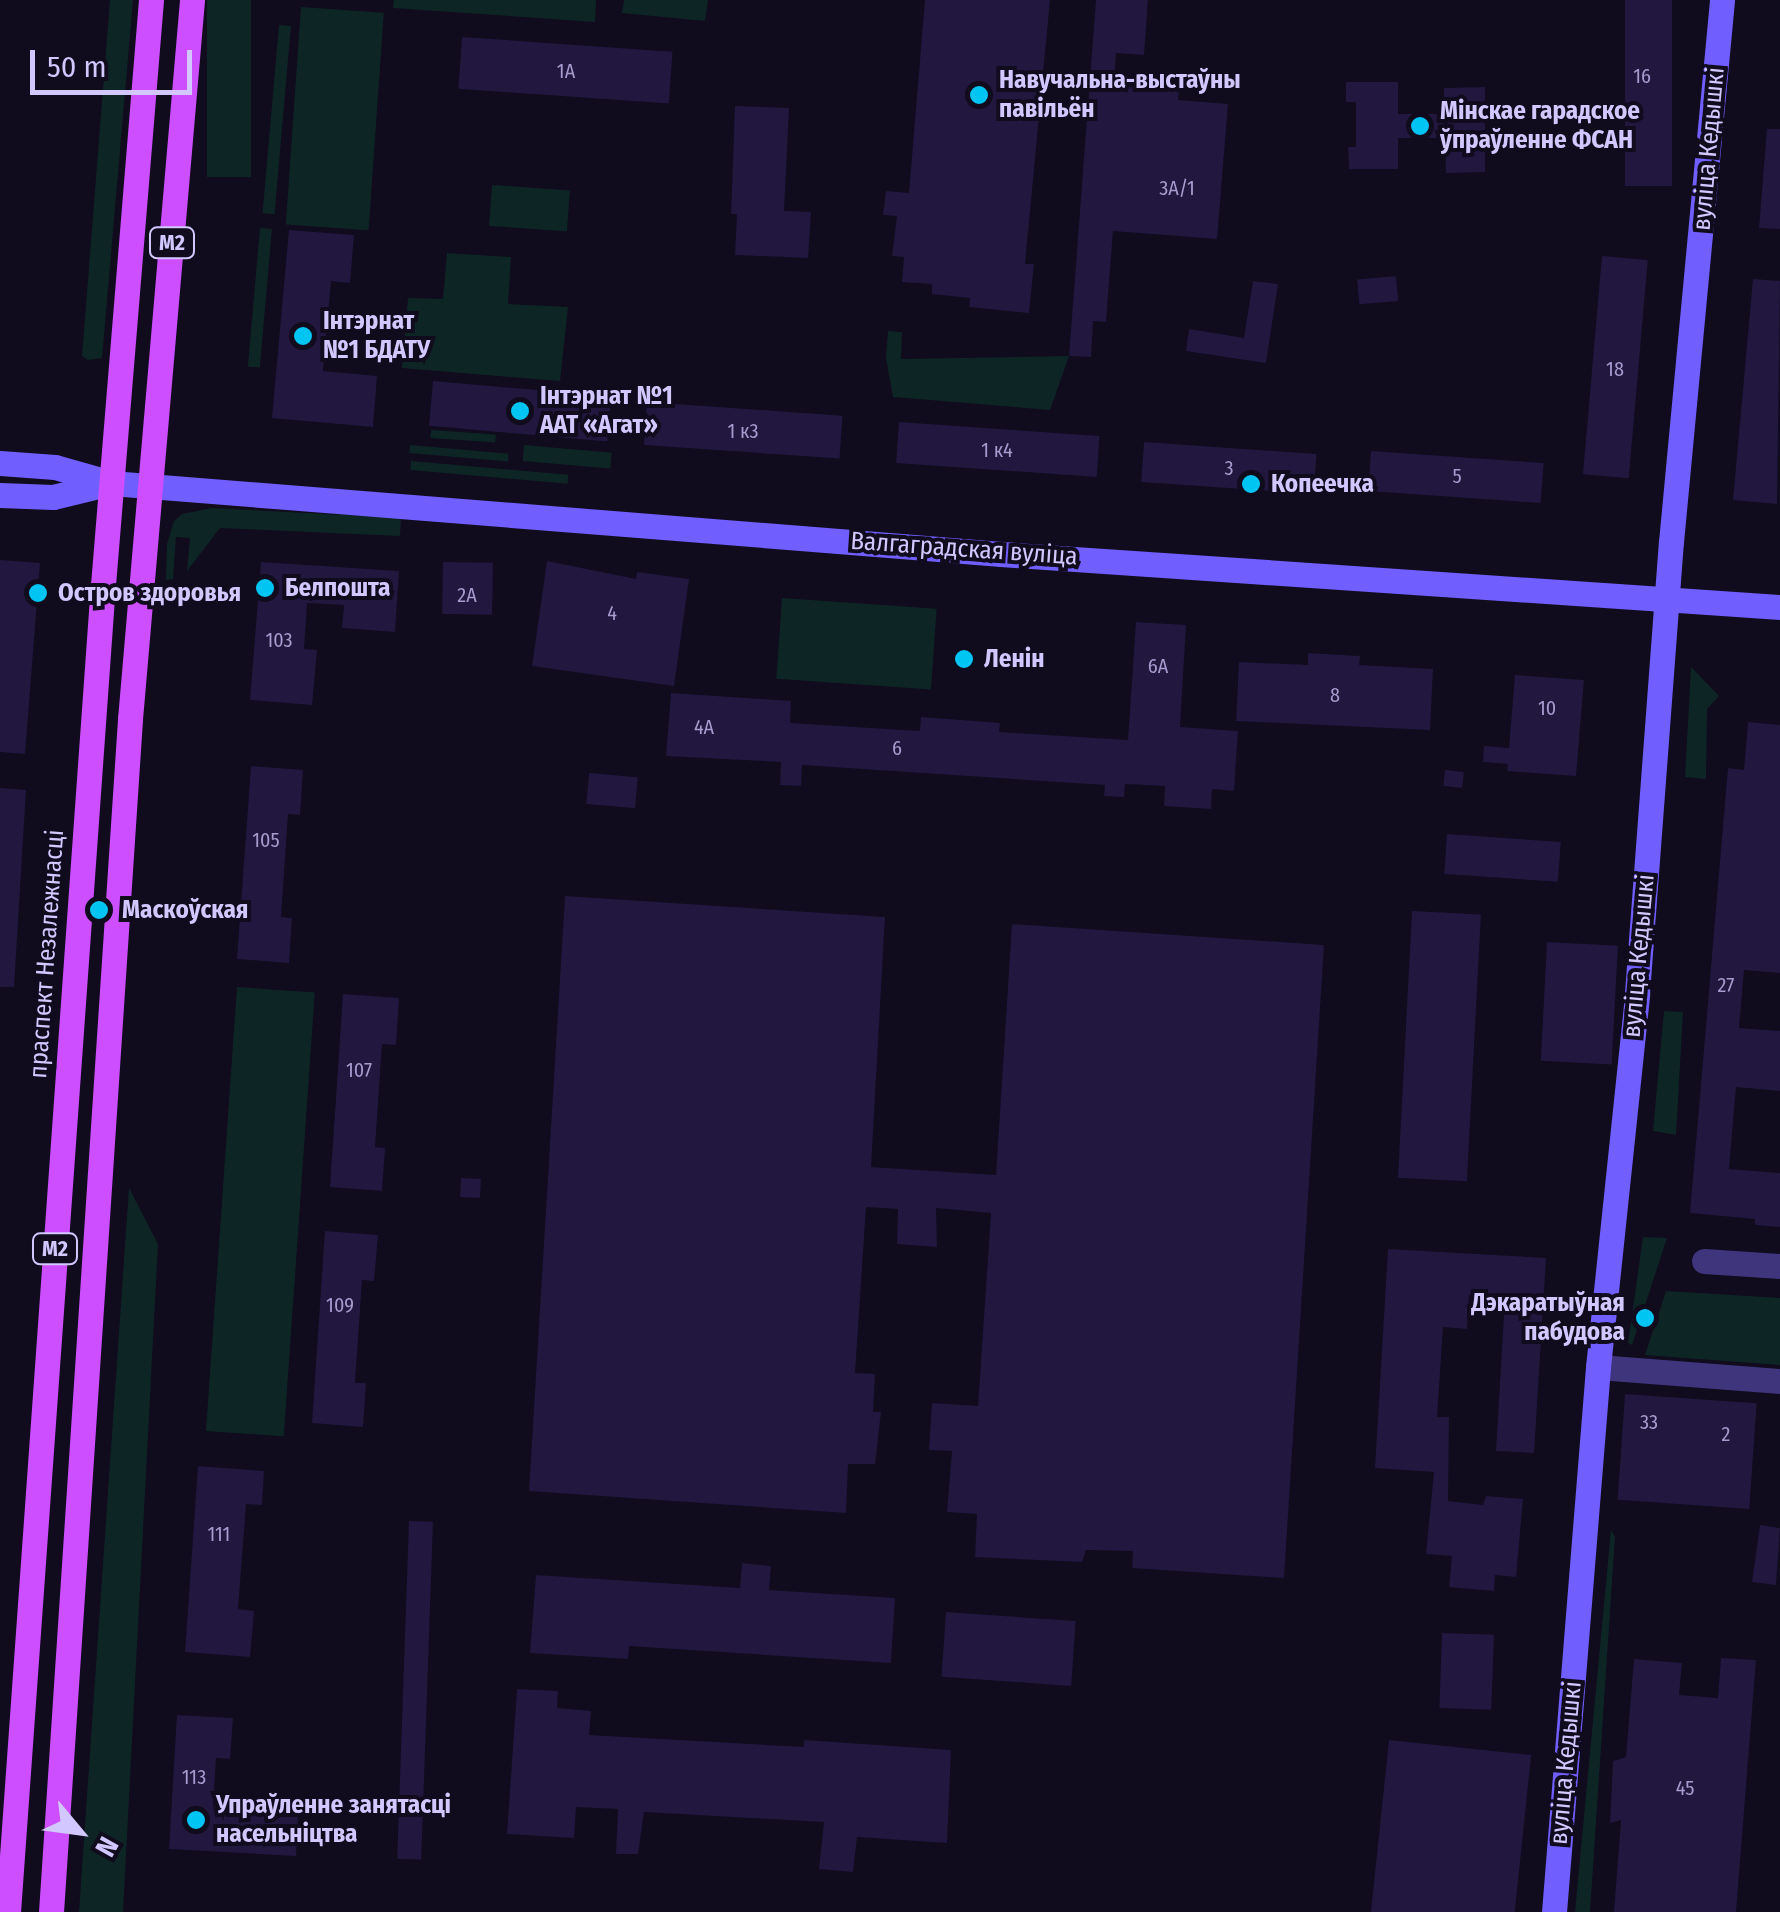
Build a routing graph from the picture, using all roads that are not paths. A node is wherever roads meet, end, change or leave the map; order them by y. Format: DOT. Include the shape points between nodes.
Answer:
graph roads {
  1 [pos="151,0"];
  2 [pos="192,0"];
  3 [pos="1722,0"];
  4 [pos="0,462"];
  5 [pos="112,483"];
  6 [pos="149,486"];
  7 [pos="0,494"];
  8 [pos="1666,599"];
  9 [pos="1780,607"];
  10 [pos="1704,1261"];
  11 [pos="1780,1266"];
  12 [pos="1598,1367"];
  13 [pos="1780,1381"];
  14 [pos="8,1912"];
  15 [pos="51,1912"];
  16 [pos="1554,1912"];
  1 -- 5 [label="main road, праспект Незалежнасці / М2"];
  2 -- 6 [label="main road, М2"];
  3 -- 8 [label="street, вуліца Кедышкі"];
  4 -- 5 [label="street" via="55,467"];
  5 -- 6 [label="street, Валгаградская вуліца"];
  5 -- 7 [label="street" via="53,497"];
  5 -- 14 [label="main road, праспект Незалежнасці / М2"];
  6 -- 8 [label="street, Валгаградская вуліца"];
  6 -- 15 [label="main road, М2"];
  8 -- 9 [label="street, Валгаградская вуліца"];
  8 -- 12 [label="street, вуліца Кедышкі" via="1637,993"];
  10 -- 11 [label="street"];
  12 -- 13 [label="street"];
  12 -- 16 [label="street, вуліца Кедышкі"];
}
